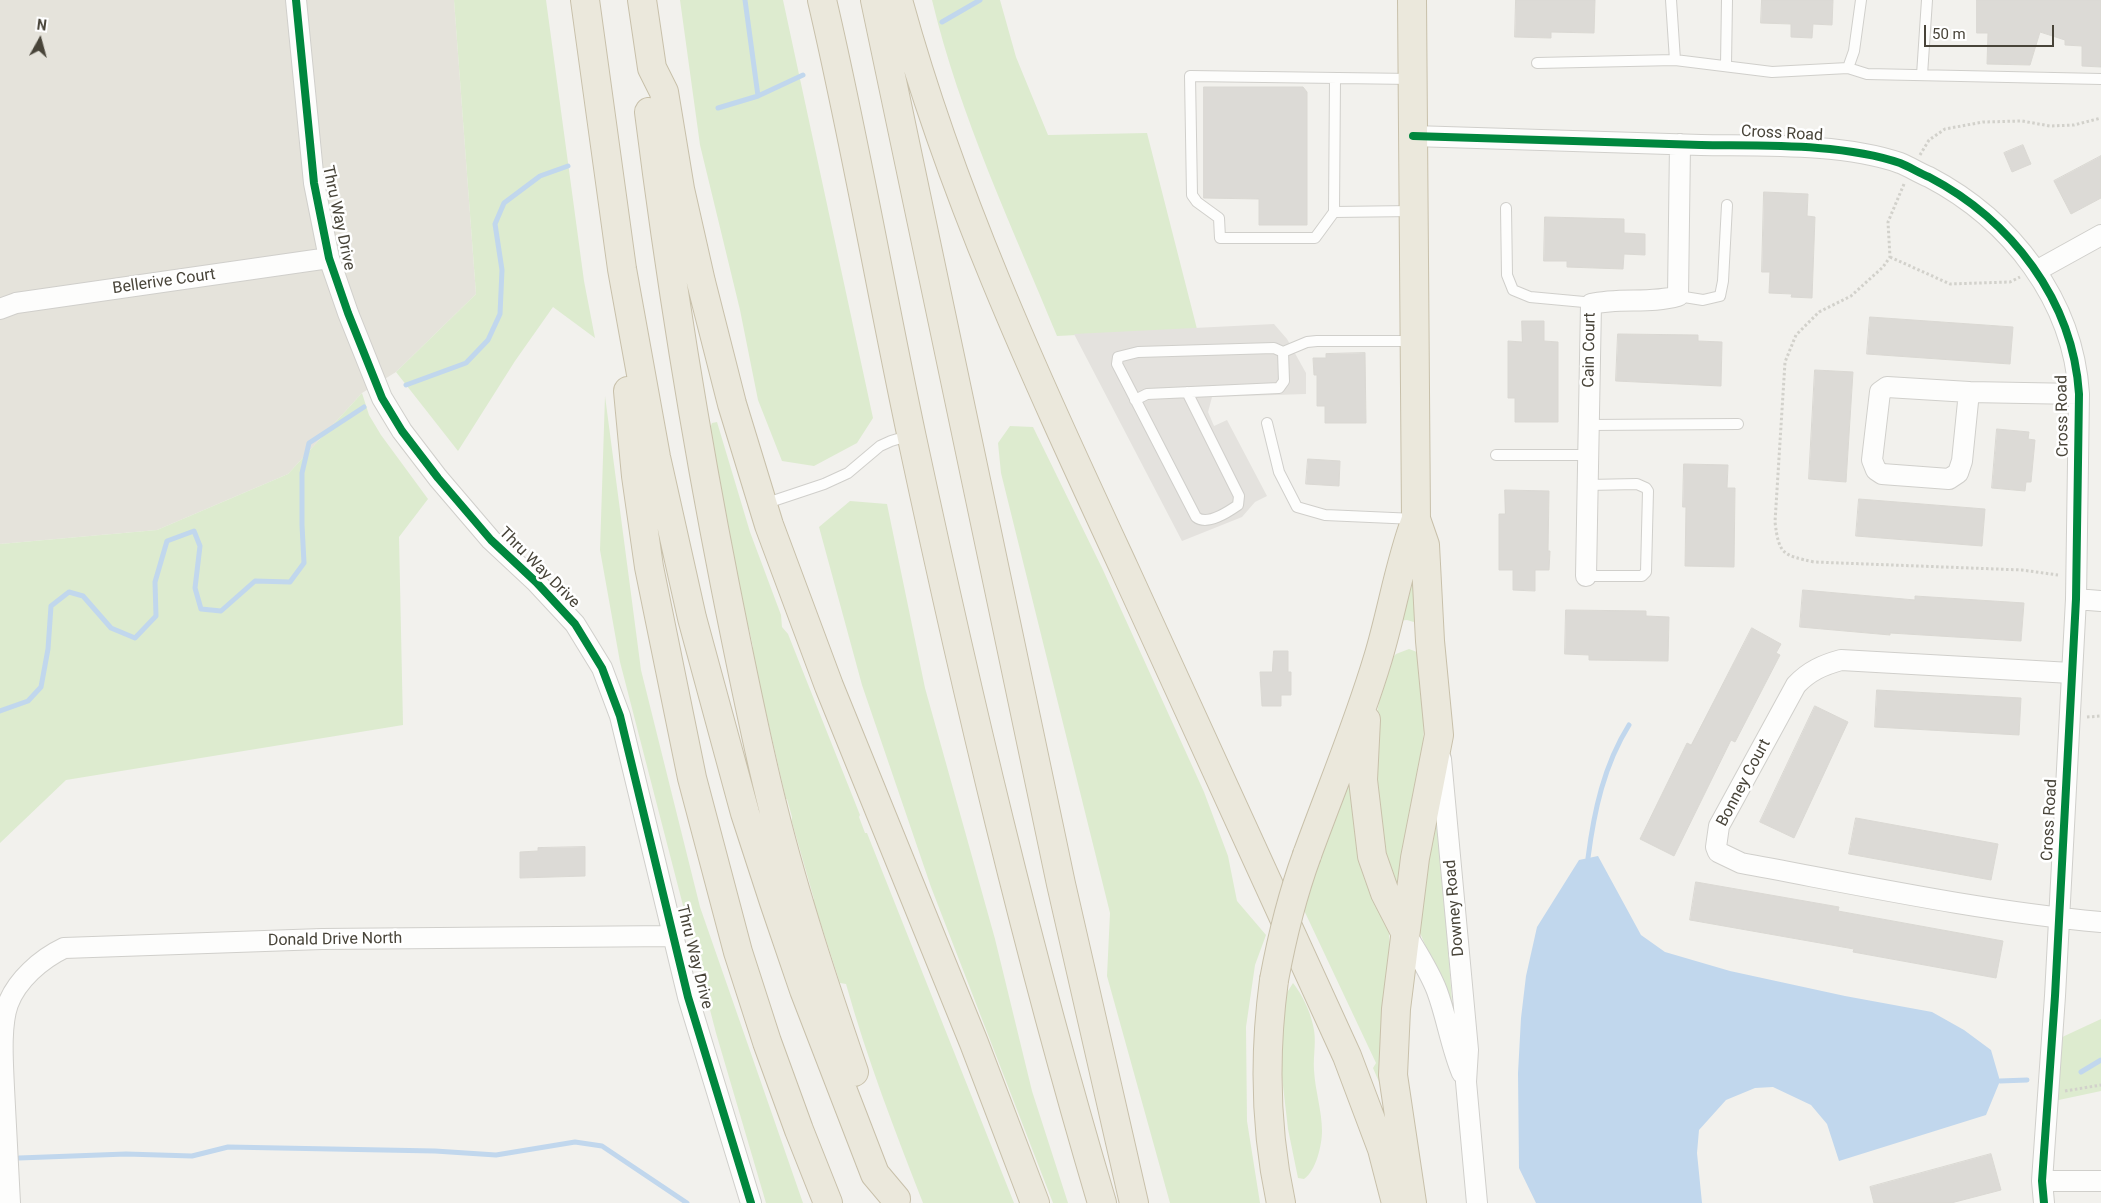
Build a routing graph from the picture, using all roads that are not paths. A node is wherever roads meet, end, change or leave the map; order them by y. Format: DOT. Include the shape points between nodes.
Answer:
graph roads {
  1 [pos="296,0"];
  2 [pos="585,0"];
  3 [pos="642,0"];
  4 [pos="822,0"];
  5 [pos="875,0"];
  6 [pos="898,0"];
  7 [pos="1412,0"];
  8 [pos="1671,0"];
  9 [pos="1727,0"];
  10 [pos="1861,0"];
  11 [pos="1927,0"];
  12 [pos="1675,60"];
  13 [pos="1537,63"];
  14 [pos="1726,65"];
  15 [pos="652,68"];
  16 [pos="1848,68"];
  17 [pos="1922,75"];
  18 [pos="1335,79"];
  19 [pos="1413,79"];
  20 [pos="2097,79"];
  21 [pos="1413,136"];
  22 [pos="1680,144"];
  23 [pos="1726,205"];
  24 [pos="1506,208"];
  25 [pos="1414,211"];
  26 [pos="1334,212"];
  27 [pos="2101,235"];
  28 [pos="329,258"];
  29 [pos="622,269"];
  30 [pos="2036,271"];
  31 [pos="1678,296"];
  32 [pos="1591,304"];
  33 [pos="0,309"];
  34 [pos="1416,341"];
  35 [pos="1284,352"];
  36 [pos="1187,392"];
  37 [pos="1969,392"];
  38 [pos="2079,394"];
  39 [pos="1135,400"];
  40 [pos="1267,423"];
  41 [pos="1738,424"];
  42 [pos="1589,425"];
  43 [pos="912,435"];
  44 [pos="1496,455"];
  45 [pos="1588,455"];
  46 [pos="1588,485"];
  47 [pos="763,504"];
  48 [pos="1416,519"];
  49 [pos="1586,576"];
  50 [pos="2076,599"];
  51 [pos="2101,601"];
  52 [pos="1430,641"];
  53 [pos="1383,642"];
  54 [pos="2071,673"];
  55 [pos="1370,686"];
  56 [pos="1439,735"];
  57 [pos="2059,919"];
  58 [pos="2101,922"];
  59 [pos="1405,932"];
  60 [pos="674,936"];
  61 [pos="1466,1082"];
  62 [pos="2042,1181"];
  63 [pos="2101,1181"];
  64 [pos="897,1201"];
  65 [pos="10,1203"];
  66 [pos="751,1203"];
  67 [pos="828,1203"];
  68 [pos="1034,1203"];
  69 [pos="1102,1203"];
  70 [pos="1134,1203"];
  71 [pos="1281,1203"];
  72 [pos="1396,1203"];
  73 [pos="1412,1203"];
  74 [pos="1477,1203"];
  75 [pos="2044,1203"];
  1 -- 28 [label="street, Thru Way Drive" via="314,183"];
  2 -- 29 [label="highway"];
  3 -- 15 [label="highway"];
  4 -- 43 [label="highway"];
  5 -- 70 [label="highway" via="1069,921"];
  6 -- 72 [label="highway" via="917,70 986,261 1347,1056 1382,1149"];
  7 -- 19 [label="highway"];
  8 -- 12 [label="lane"];
  9 -- 14 [label="lane"];
  10 -- 16 [label="lane" via="1854,51"];
  11 -- 17 [label="lane"];
  12 -- 13 [label="lane"];
  12 -- 14 [label="lane"];
  14 -- 16 [label="lane" via="1772,72"];
  15 -- 47 [label="highway" via="664,92 680,190 700,282 732,404"];
  15 -- 64 [label="highway" via="647,96 669,262 699,453 746,692 794,888 839,1030 890,1169"];
  16 -- 17 [label="lane" via="1867,74"];
  17 -- 20 [label="lane"];
  18 -- 19 [label="lane"];
  18 -- 26 [label="lane"];
  18 -- 26 [label="lane" via="1190,76 1192,195 1219,218 1220,238 1315,238"];
  19 -- 21 [label="highway"];
  21 -- 22 [label="street, Cross Road"];
  21 -- 25 [label="highway"];
  22 -- 30 [label="street, Cross Road" via="1798,147 1866,154 1901,163 1953,190 1985,213"];
  22 -- 31 [label="street"];
  23 -- 31 [label="lane" via="1720,296 1703,300"];
  24 -- 32 [label="lane" via="1507,275 1513,290 1530,297"];
  25 -- 26 [label="lane"];
  25 -- 34 [label="highway"];
  27 -- 30 [label="street"];
  28 -- 33 [label="street, Bellerive Court" via="16,303"];
  28 -- 60 [label="street, Thru Way Drive" via="382,398 402,431 490,540 575,624 602,668 620,716"];
  29 -- 64 [label="highway" via="676,548 717,716 745,812 801,982 839,1084 876,1174"];
  29 -- 67 [label="highway" via="636,476 649,566 692,778 738,952 770,1051"];
  30 -- 38 [label="street, Cross Road" via="2068,333"];
  31 -- 32 [label="street, Cain Court" via="1662,301"];
  32 -- 42 [label="street, Cain Court"];
  34 -- 35 [label="lane" via="1317,341"];
  34 -- 48 [label="highway"];
  35 -- 36 [label="lane" via="1284,382 1279,388"];
  35 -- 39 [label="lane" via="1274,348 1126,353 1116,362"];
  36 -- 39 [label="lane" via="1147,394"];
  36 -- 39 [label="lane" via="1239,496 1238,505 1204,521 1196,517"];
  37 -- 37 [label="street" via="1887,387 1880,392 1872,460 1876,470 1882,474 1949,478 1958,473"];
  37 -- 38 [label="street"];
  38 -- 50 [label="street, Cross Road"];
  40 -- 48 [label="lane" via="1279,472 1297,507 1325,514"];
  41 -- 42 [label="lane"];
  42 -- 45 [label="street, Cain Court"];
  43 -- 47 [label="lane" via="880,446 848,473"];
  43 -- 69 [label="highway" via="946,596 1018,898"];
  44 -- 45 [label="lane"];
  45 -- 46 [label="street, Cain Court"];
  46 -- 49 [label="street, Cain Court"];
  46 -- 49 [label="lane" via="1638,484 1648,491 1644,575"];
  47 -- 68 [label="highway" via="832,695 974,1043"];
  48 -- 52 [label="highway" via="1425,545"];
  48 -- 53 [label="highway" via="1406,544"];
  50 -- 51 [label="street"];
  50 -- 54 [label="street, Cross Road"];
  52 -- 53 [label="highway" via="1418,632 1408,630 1398,631"];
  52 -- 56 [label="highway"];
  53 -- 55 [label="highway"];
  54 -- 57 [label="street, Cross Road"];
  54 -- 57 [label="street, Bonney Court" via="1841,660 1822,665 1796,685 1719,826 1716,847 1718,852 1741,864"];
  55 -- 59 [label="highway" via="1363,780 1369,838 1385,893"];
  55 -- 71 [label="highway, bridge" via="1294,891 1274,980 1269,1016 1268,1112"];
  56 -- 59 [label="highway" via="1415,858"];
  56 -- 61 [label="street, Downey Road" via="1468,1050"];
  57 -- 58 [label="street"];
  57 -- 62 [label="street, Cross Road"];
  59 -- 61 [label="street, Downey Road" via="1436,988"];
  59 -- 73 [label="highway" via="1396,1009 1393,1075"];
  60 -- 65 [label="street, Donald Drive North" via="322,939 64,948 37,966 16,988 7,1006 3,1045"];
  60 -- 66 [label="street, Thru Way Drive" via="688,997"];
  61 -- 74 [label="street, Downey Road"];
  62 -- 63 [label="street"];
  62 -- 75 [label="street, Cross Road"];
}
